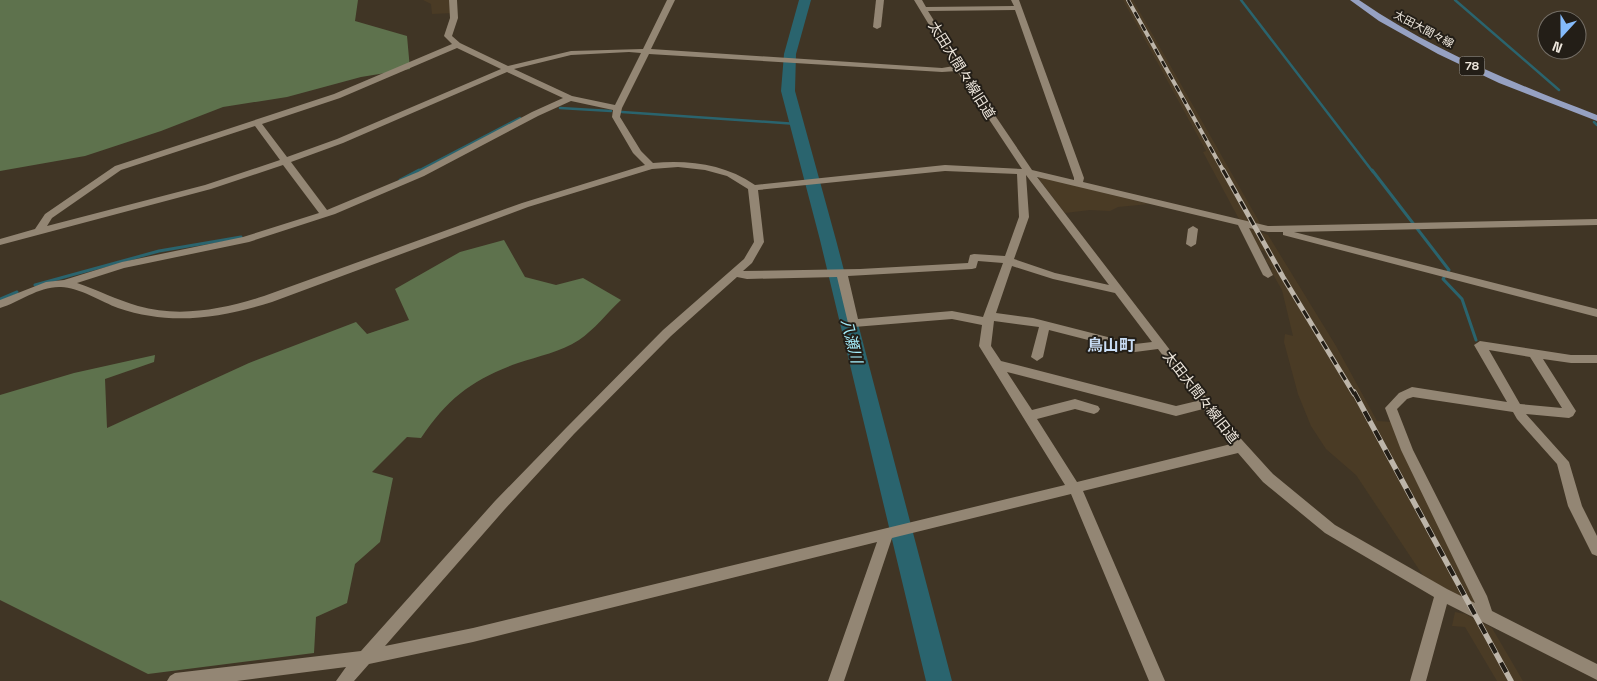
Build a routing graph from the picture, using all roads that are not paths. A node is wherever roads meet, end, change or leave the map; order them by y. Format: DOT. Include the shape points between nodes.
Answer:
graph roads {
  1 [pos="453,0"];
  2 [pos="671,0"];
  3 [pos="880,0"];
  4 [pos="1354,0"];
  5 [pos="1363,0"];
  6 [pos="921,4"];
  7 [pos="1016,4"];
  8 [pos="877,27"];
  9 [pos="457,45"];
  10 [pos="646,51"];
  11 [pos="960,68"];
  12 [pos="504,69"];
  13 [pos="570,98"];
  14 [pos="618,108"];
  15 [pos="1597,112"];
  16 [pos="1597,118"];
  17 [pos="256,122"];
  18 [pos="285,161"];
  19 [pos="651,166"];
  20 [pos="1025,171"];
  21 [pos="1078,183"];
  22 [pos="752,188"];
  23 [pos="325,214"];
  24 [pos="1597,222"];
  25 [pos="1242,223"];
  26 [pos="1193,230"];
  27 [pos="1279,230"];
  28 [pos="39,232"];
  29 [pos="0,242"];
  30 [pos="1191,244"];
  31 [pos="1010,261"];
  32 [pos="736,274"];
  33 [pos="837,274"];
  34 [pos="1268,275"];
  35 [pos="66,283"];
  36 [pos="1124,291"];
  37 [pos="0,304"];
  38 [pos="1597,313"];
  39 [pos="988,319"];
  40 [pos="1045,325"];
  41 [pos="1160,345"];
  42 [pos="1535,355"];
  43 [pos="1037,357"];
  44 [pos="1597,358"];
  45 [pos="998,365"];
  46 [pos="1205,404"];
  47 [pos="1516,408"];
  48 [pos="1094,409"];
  49 [pos="1029,416"];
  50 [pos="1241,447"];
  51 [pos="1075,489"];
  52 [pos="890,533"];
  53 [pos="1597,550"];
  54 [pos="1442,594"];
  55 [pos="1485,615"];
  56 [pos="363,658"];
  57 [pos="1597,672"];
  58 [pos="175,681"];
  59 [pos="344,681"];
  60 [pos="836,681"];
  61 [pos="1157,681"];
  62 [pos="1418,681"];
  1 -- 9 [label="street" via="454,18 448,36"];
  2 -- 10 [label="street"];
  3 -- 8 [label="street"];
  4 -- 16 [label="main road, 太田大間々線 / 78" via="1394,26 1479,70"];
  5 -- 15 [label="main road, 太田大間々線 / 78" via="1431,41 1487,68"];
  6 -- 7 [label="street"];
  6 -- 11 [label="street, 太田大間々線旧道"];
  7 -- 21 [label="street"];
  9 -- 12 [label="street"];
  9 -- 17 [label="street" via="337,96"];
  10 -- 11 [label="street" via="942,70"];
  10 -- 12 [label="street" via="571,53"];
  10 -- 14 [label="street"];
  11 -- 20 [label="street, 太田大間々線旧道"];
  12 -- 13 [label="street"];
  12 -- 18 [label="street" via="340,141"];
  13 -- 14 [label="street"];
  13 -- 23 [label="street" via="421,174"];
  14 -- 19 [label="street" via="616,117 623,130 637,153"];
  17 -- 18 [label="street"];
  17 -- 28 [label="street" via="118,168 48,216"];
  18 -- 23 [label="street"];
  18 -- 28 [label="street" via="208,187"];
  19 -- 22 [label="street" via="718,170 736,175"];
  19 -- 35 [label="street" via="525,205 228,312 139,312"];
  20 -- 21 [label="street"];
  20 -- 22 [label="street" via="924,168"];
  20 -- 31 [label="street" via="1024,217"];
  20 -- 36 [label="street, 太田大間々線旧道"];
  21 -- 25 [label="street"];
  22 -- 32 [label="street" via="759,242"];
  23 -- 35 [label="street" via="245,240 122,265"];
  24 -- 27 [label="street"];
  25 -- 27 [label="street"];
  25 -- 34 [label="street"];
  26 -- 30 [label="street"];
  27 -- 38 [label="street"];
  28 -- 29 [label="street"];
  31 -- 33 [label="street" via="974,257 972,266"];
  31 -- 36 [label="street" via="1054,276"];
  31 -- 39 [label="street"];
  32 -- 33 [label="street"];
  32 -- 56 [label="street" via="667,333 570,431"];
  33 -- 39 [label="street" via="854,323 952,314"];
  35 -- 37 [label="street" via="29,291"];
  36 -- 41 [label="street, 太田大間々線旧道"];
  39 -- 40 [label="street"];
  39 -- 45 [label="street" via="986,346"];
  40 -- 41 [label="street" via="1135,348"];
  40 -- 43 [label="street"];
  41 -- 46 [label="street, 太田大間々線旧道"];
  42 -- 44 [label="street"];
  42 -- 47 [label="street" via="1570,411 1565,414"];
  42 -- 47 [label="street" via="1480,345"];
  45 -- 46 [label="street" via="1176,411"];
  45 -- 49 [label="street"];
  46 -- 50 [label="street, 太田大間々線旧道"];
  47 -- 53 [label="street" via="1564,462 1575,506"];
  47 -- 55 [label="street" via="1412,392 1391,408 1407,450 1482,601"];
  48 -- 49 [label="street" via="1075,404"];
  49 -- 51 [label="street"];
  50 -- 51 [label="street"];
  50 -- 54 [label="street, 太田大間々線旧道" via="1268,478 1330,529"];
  51 -- 52 [label="street"];
  51 -- 61 [label="street"];
  52 -- 56 [label="street" via="473,635"];
  52 -- 60 [label="street"];
  54 -- 55 [label="street, 太田大間々線旧道"];
  54 -- 62 [label="street"];
  55 -- 57 [label="street, 太田大間々線旧道"];
  56 -- 58 [label="street"];
  56 -- 59 [label="street"];
}
